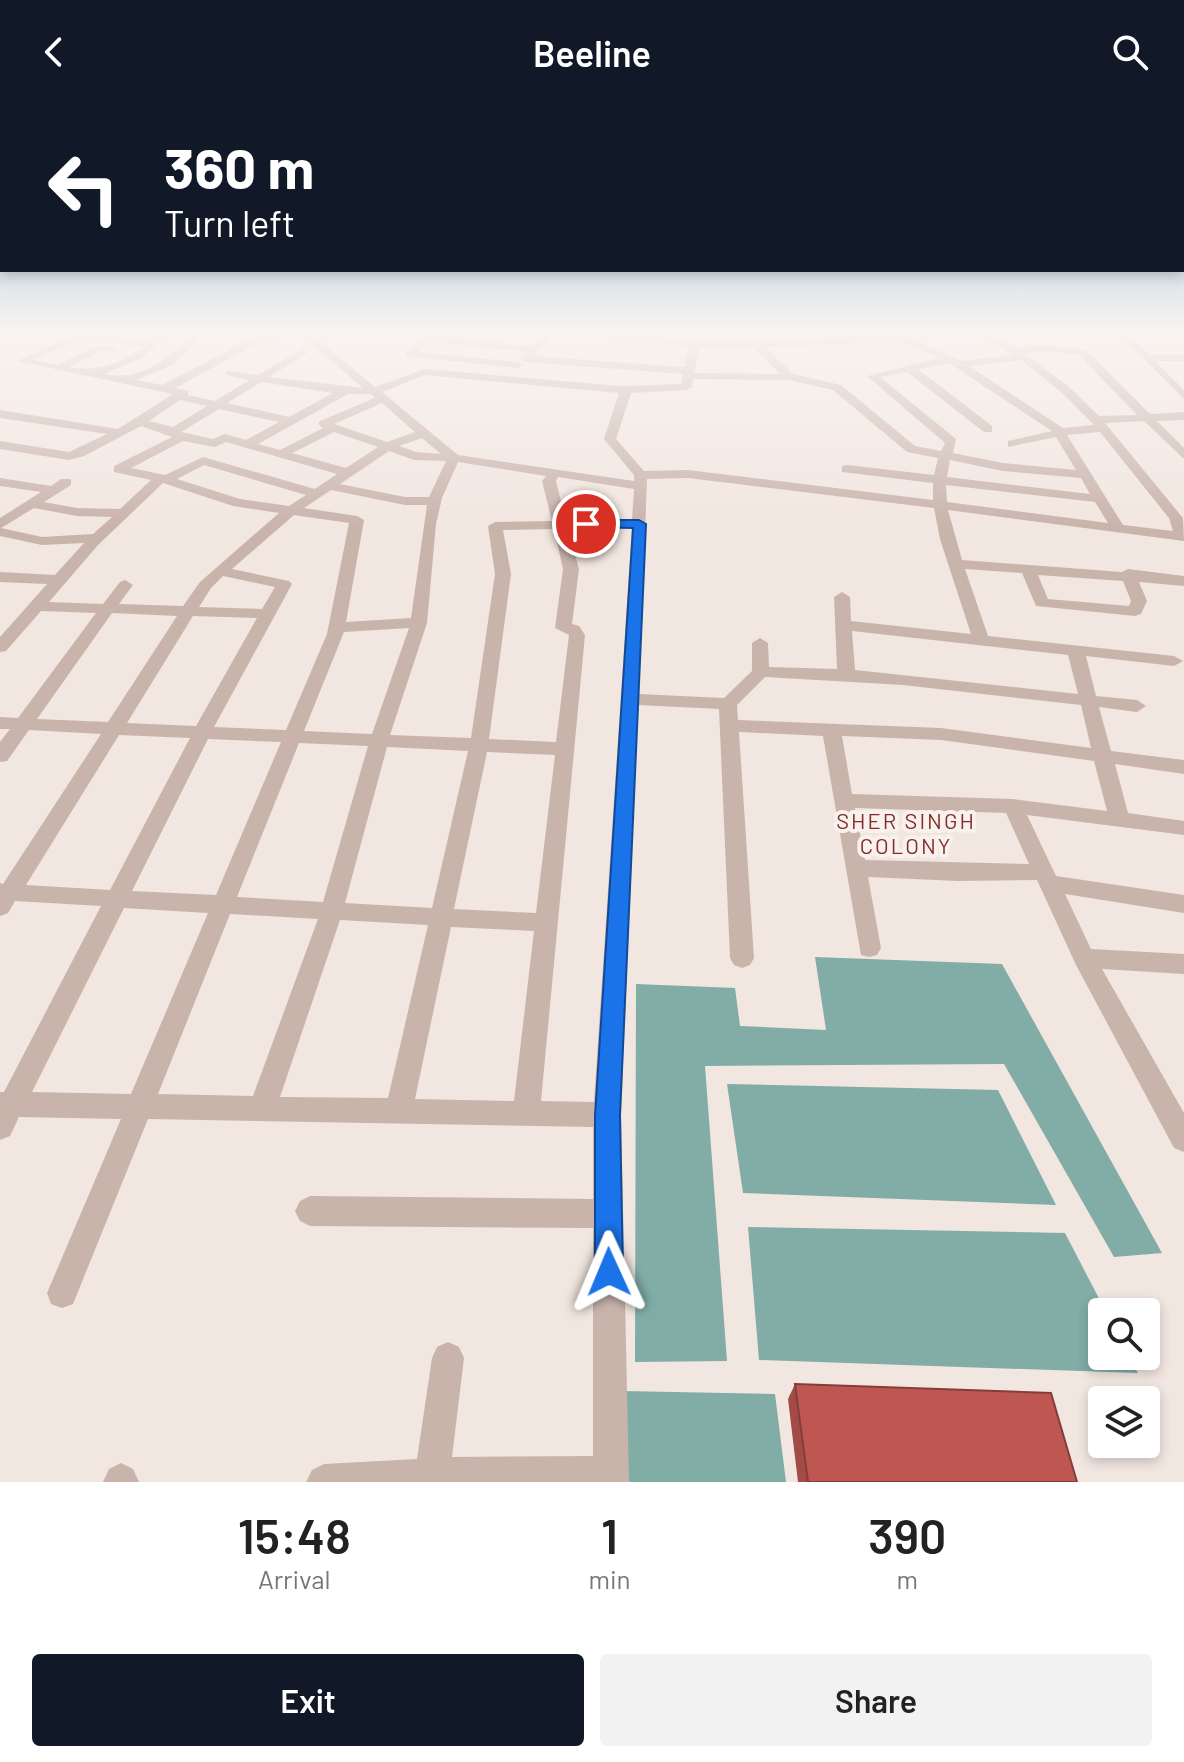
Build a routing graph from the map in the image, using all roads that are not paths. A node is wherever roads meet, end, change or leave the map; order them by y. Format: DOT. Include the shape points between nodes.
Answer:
graph roads {
  1 [pos="176,397"];
  2 [pos="185,397"];
  3 [pos="232,397"];
  4 [pos="334,397"];
  5 [pos="374,397"];
  6 [pos="378,397"];
  7 [pos="624,397"];
  8 [pos="849,397"];
  9 [pos="898,397"];
  10 [pos="947,397"];
  11 [pos="1012,397"];
  12 [pos="1070,397"];
  13 [pos="1125,397"];
  14 [pos="222,404"];
  15 [pos="0,414"];
  16 [pos="1184,416"];
  17 [pos="1145,418"];
  18 [pos="290,421"];
  19 [pos="140,422"];
  20 [pos="1101,424"];
  21 [pos="330,429"];
  22 [pos="988,429"];
  23 [pos="1059,433"];
  24 [pos="124,434"];
  25 [pos="178,434"];
  26 [pos="421,434"];
  27 [pos="248,444"];
  28 [pos="1012,444"];
  29 [pos="0,445"];
  30 [pos="388,446"];
  31 [pos="80,453"];
  32 [pos="283,453"];
  33 [pos="944,454"];
  34 [pos="1184,455"];
  35 [pos="143,457"];
  36 [pos="454,458"];
  37 [pos="847,469"];
  38 [pos="348,473"];
  39 [pos="553,475"];
  40 [pos="1086,475"];
  41 [pos="164,479"];
  42 [pos="274,481"];
  43 [pos="640,481"];
  44 [pos="941,481"];
  45 [pos="0,482"];
  46 [pos="323,490"];
  47 [pos="1101,499"];
  48 [pos="434,501"];
  49 [pos="238,503"];
  50 [pos="32,504"];
  51 [pos="939,505"];
  52 [pos="124,513"];
  53 [pos="288,513"];
  54 [pos="0,524"];
  55 [pos="560,524"];
  56 [pos="639,524"];
  57 [pos="1118,528"];
  58 [pos="0,532"];
  59 [pos="1183,536"];
  60 [pos="97,538"];
  61 [pos="957,564"];
  62 [pos="1027,567"];
  63 [pos="220,571"];
  64 [pos="1128,574"];
  65 [pos="0,577"];
  66 [pos="57,580"];
  67 [pos="1184,581"];
  68 [pos="125,585"];
  69 [pos="842,597"];
  70 [pos="36,606"];
  71 [pos="108,608"];
  72 [pos="188,611"];
  73 [pos="267,614"];
  74 [pos="0,620"];
  75 [pos="22,622"];
  76 [pos="419,623"];
  77 [pos="844,625"];
  78 [pos="336,627"];
  79 [pos="981,639"];
  80 [pos="760,643"];
  81 [pos="0,647"];
  82 [pos="1076,652"];
  83 [pos="1174,661"];
  84 [pos="761,672"];
  85 [pos="846,672"];
  86 [pos="631,699"];
  87 [pos="1088,701"];
  88 [pos="728,704"];
  89 [pos="1137,706"];
  90 [pos="0,723"];
  91 [pos="24,724"];
  92 [pos="729,726"];
  93 [pos="113,728"];
  94 [pos="831,729"];
  95 [pos="202,732"];
  96 [pos="291,735"];
  97 [pos="379,740"];
  98 [pos="479,745"];
  99 [pos="565,749"];
  100 [pos="0,756"];
  101 [pos="1102,756"];
  102 [pos="1184,767"];
  103 [pos="843,801"];
  104 [pos="1013,806"];
  105 [pos="1119,819"];
  106 [pos="1184,828"];
  107 [pos="855,868"];
  108 [pos="1046,877"];
  109 [pos="3,897"];
  110 [pos="116,899"];
  111 [pos="1184,904"];
  112 [pos="221,905"];
  113 [pos="332,911"];
  114 [pos="443,917"];
  115 [pos="546,923"];
  116 [pos="869,948"];
  117 [pos="742,958"];
  118 [pos="1084,958"];
  119 [pos="1184,964"];
  120 [pos="138,1107"];
  121 [pos="262,1109"];
  122 [pos="399,1111"];
  123 [pos="4,1112"];
  124 [pos="526,1113"];
  125 [pos="607,1115"];
  126 [pos="1184,1139"];
  127 [pos="310,1211"];
  128 [pos="608,1214"];
  129 [pos="62,1293"];
  130 [pos="448,1358"];
  131 [pos="432,1478"];
  132 [pos="611,1478"];
  133 [pos="324,1482"];
  1 -- 19 [label="street"];
  2 -- 14 [label="street"];
  3 -- 14 [label="street"];
  4 -- 18 [label="street"];
  5 -- 21 [label="street" via="324,424"];
  6 -- 26 [label="street"];
  7 -- 43 [label="street" via="610,439"];
  8 -- 33 [label="street" via="908,447"];
  9 -- 33 [label="street" via="952,442"];
  10 -- 22 [label="street"];
  11 -- 23 [label="street"];
  12 -- 20 [label="street"];
  13 -- 17 [label="street"];
  14 -- 18 [label="street"];
  14 -- 25 [label="street"];
  15 -- 24 [label="street"];
  16 -- 17 [label="street"];
  17 -- 20 [label="street"];
  17 -- 34 [label="street"];
  18 -- 27 [label="street"];
  19 -- 24 [label="street"];
  19 -- 25 [label="street"];
  20 -- 23 [label="street"];
  20 -- 59 [label="street" via="1176,518"];
  21 -- 30 [label="street"];
  21 -- 32 [label="street"];
  23 -- 28 [label="street"];
  23 -- 40 [label="street"];
  24 -- 31 [label="street"];
  25 -- 27 [label="street"];
  25 -- 35 [label="street"];
  26 -- 30 [label="street"];
  26 -- 36 [label="street"];
  27 -- 32 [label="street"];
  29 -- 31 [label="street" via="69,456"];
  30 -- 36 [label="street" via="414,456"];
  30 -- 38 [label="street"];
  31 -- 35 [label="street"];
  32 -- 38 [label="street"];
  33 -- 40 [label="street" via="1003,467"];
  33 -- 44 [label="street"];
  35 -- 41 [label="street" via="119,469"];
  36 -- 39 [label="street"];
  36 -- 48 [label="street"];
  37 -- 44 [label="street"];
  38 -- 46 [label="street"];
  39 -- 43 [label="street"];
  39 -- 55 [label="street" via="549,481"];
  40 -- 47 [label="street"];
  41 -- 42 [label="street" via="203,461"];
  41 -- 49 [label="street"];
  41 -- 52 [label="street"];
  42 -- 46 [label="street"];
  42 -- 49 [label="street"];
  43 -- 51 [label="street" via="688,474"];
  43 -- 56 [label="street"];
  44 -- 47 [label="street"];
  44 -- 51 [label="street"];
  45 -- 50 [label="street" via="60,486"];
  46 -- 48 [label="street"];
  46 -- 53 [label="street"];
  47 -- 57 [label="street"];
  48 -- 76 [label="street"];
  49 -- 53 [label="street"];
  50 -- 52 [label="street"];
  50 -- 54 [label="street"];
  51 -- 57 [label="street"];
  51 -- 61 [label="street"];
  52 -- 60 [label="street"];
  53 -- 63 [label="street"];
  53 -- 78 [label="street" via="357,520"];
  55 -- 56 [label="street"];
  55 -- 98 [label="street" via="495,526 502,588"];
  55 -- 99 [label="street" via="571,569 563,628 577,635"];
  56 -- 86 [label="street"];
  57 -- 59 [label="street"];
  58 -- 60 [label="street" via="42,541"];
  60 -- 66 [label="street"];
  61 -- 62 [label="street"];
  61 -- 79 [label="street"];
  62 -- 64 [label="street"];
  62 -- 64 [label="street" via="1042,603 1135,611 1139,601"];
  63 -- 72 [label="street"];
  63 -- 73 [label="street" via="284,584"];
  64 -- 67 [label="street"];
  65 -- 66 [label="street"];
  66 -- 70 [label="street"];
  68 -- 71 [label="street"];
  69 -- 77 [label="street"];
  70 -- 71 [label="street"];
  70 -- 75 [label="street"];
  71 -- 72 [label="street"];
  71 -- 91 [label="street"];
  72 -- 73 [label="street"];
  72 -- 93 [label="street"];
  73 -- 95 [label="street"];
  74 -- 75 [label="street"];
  75 -- 81 [label="street"];
  76 -- 78 [label="street"];
  76 -- 97 [label="street"];
  77 -- 79 [label="street"];
  77 -- 85 [label="street"];
  78 -- 96 [label="street"];
  79 -- 82 [label="street"];
  80 -- 84 [label="street"];
  82 -- 83 [label="street"];
  82 -- 87 [label="street"];
  84 -- 85 [label="street"];
  84 -- 88 [label="street"];
  85 -- 87 [label="street"];
  86 -- 88 [label="street"];
  86 -- 125 [label="street"];
  87 -- 89 [label="street"];
  87 -- 101 [label="street"];
  88 -- 92 [label="street"];
  90 -- 91 [label="street"];
  91 -- 93 [label="street"];
  91 -- 100 [label="street"];
  92 -- 94 [label="street"];
  92 -- 117 [label="street"];
  93 -- 95 [label="street"];
  93 -- 109 [label="street"];
  94 -- 101 [label="street" via="941,734"];
  94 -- 103 [label="street"];
  95 -- 96 [label="street"];
  95 -- 110 [label="street"];
  96 -- 97 [label="street"];
  96 -- 112 [label="street"];
  97 -- 98 [label="street"];
  97 -- 113 [label="street"];
  98 -- 99 [label="street"];
  98 -- 114 [label="street"];
  99 -- 115 [label="street"];
  101 -- 102 [label="street"];
  101 -- 105 [label="street"];
  103 -- 104 [label="street"];
  103 -- 107 [label="street"];
  104 -- 105 [label="street"];
  104 -- 108 [label="street"];
  105 -- 106 [label="street"];
  107 -- 108 [label="street"];
  107 -- 116 [label="street"];
  108 -- 111 [label="street"];
  108 -- 118 [label="street"];
  109 -- 110 [label="street"];
  110 -- 112 [label="street"];
  110 -- 123 [label="street"];
  112 -- 113 [label="street"];
  112 -- 120 [label="street"];
  113 -- 114 [label="street"];
  113 -- 121 [label="street"];
  114 -- 115 [label="street"];
  114 -- 122 [label="street"];
  115 -- 124 [label="street"];
  118 -- 119 [label="street"];
  118 -- 126 [label="street"];
  120 -- 121 [label="street"];
  120 -- 123 [label="street"];
  120 -- 129 [label="street"];
  121 -- 122 [label="street"];
  122 -- 124 [label="street"];
  124 -- 125 [label="street"];
  125 -- 128 [label="street"];
  127 -- 128 [label="street"];
  128 -- 132 [label="street"];
  130 -- 131 [label="street"];
  131 -- 132 [label="street"];
  131 -- 133 [label="street"];
}
